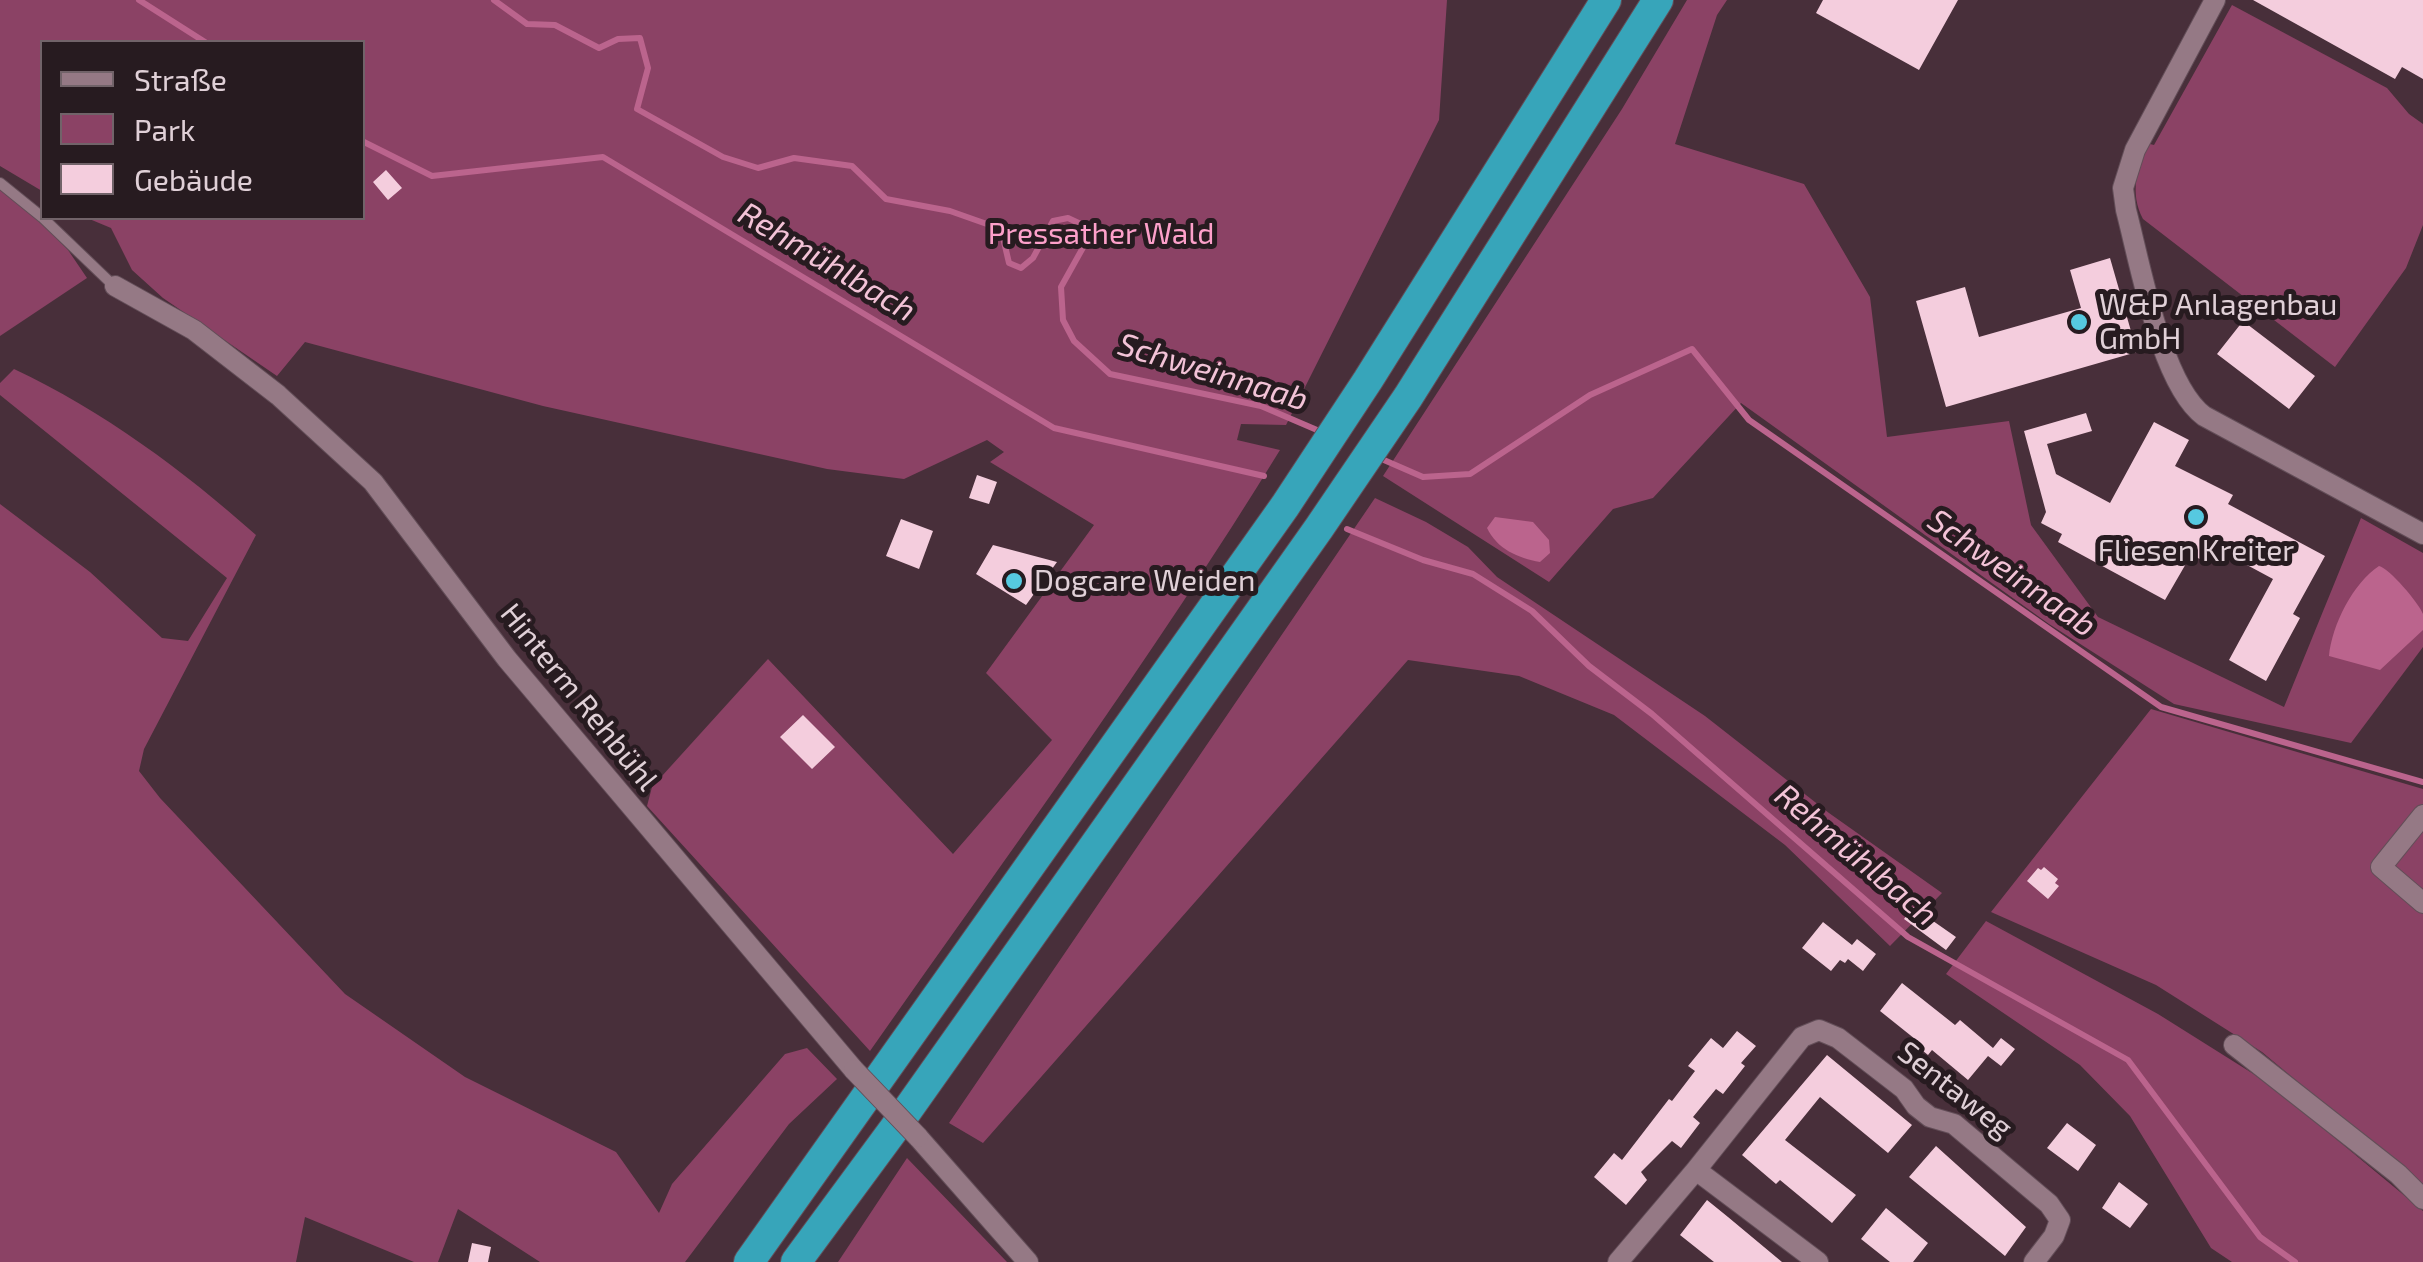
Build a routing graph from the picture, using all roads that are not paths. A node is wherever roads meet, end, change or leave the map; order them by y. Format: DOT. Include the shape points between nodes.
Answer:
graph roads {
  1 [pos="1606,0"];
  2 [pos="1658,0"];
  3 [pos="2215,0"];
  4 [pos="0,183"];
  5 [pos="40,215"];
  6 [pos="46,220"];
  7 [pos="114,286"];
  8 [pos="2423,534"];
  9 [pos="2423,815"];
  10 [pos="2423,903"];
  11 [pos="2234,1045"];
  12 [pos="1696,1170"];
  13 [pos="2423,1199"];
  14 [pos="749,1262"];
  15 [pos="796,1262"];
  16 [pos="1028,1262"];
  17 [pos="1618,1262"];
  18 [pos="1818,1262"];
  19 [pos="2034,1262"];
  1 -- 14 [label="highway" via="1284,506"];
  2 -- 15 [label="highway" via="1320,528"];
  3 -- 8 [label="street" via="2142,135 2123,188 2172,373 2204,416"];
  4 -- 5 [label="lane, Hinterm Rehbühl"];
  6 -- 7 [label="lane, Hinterm Rehbühl"];
  7 -- 16 [label="street, Hinterm Rehbühl, bridge" via="194,330 278,394 373,482 506,659 854,1070"];
  9 -- 10 [label="street" via="2380,867"];
  11 -- 13 [label="street"];
  12 -- 17 [label="street"];
  12 -- 18 [label="street"];
  12 -- 19 [label="street, Sentaweg" via="1802,1037 1819,1030 1904,1089 1930,1117 1954,1124 2049,1204 2060,1220"];
}
